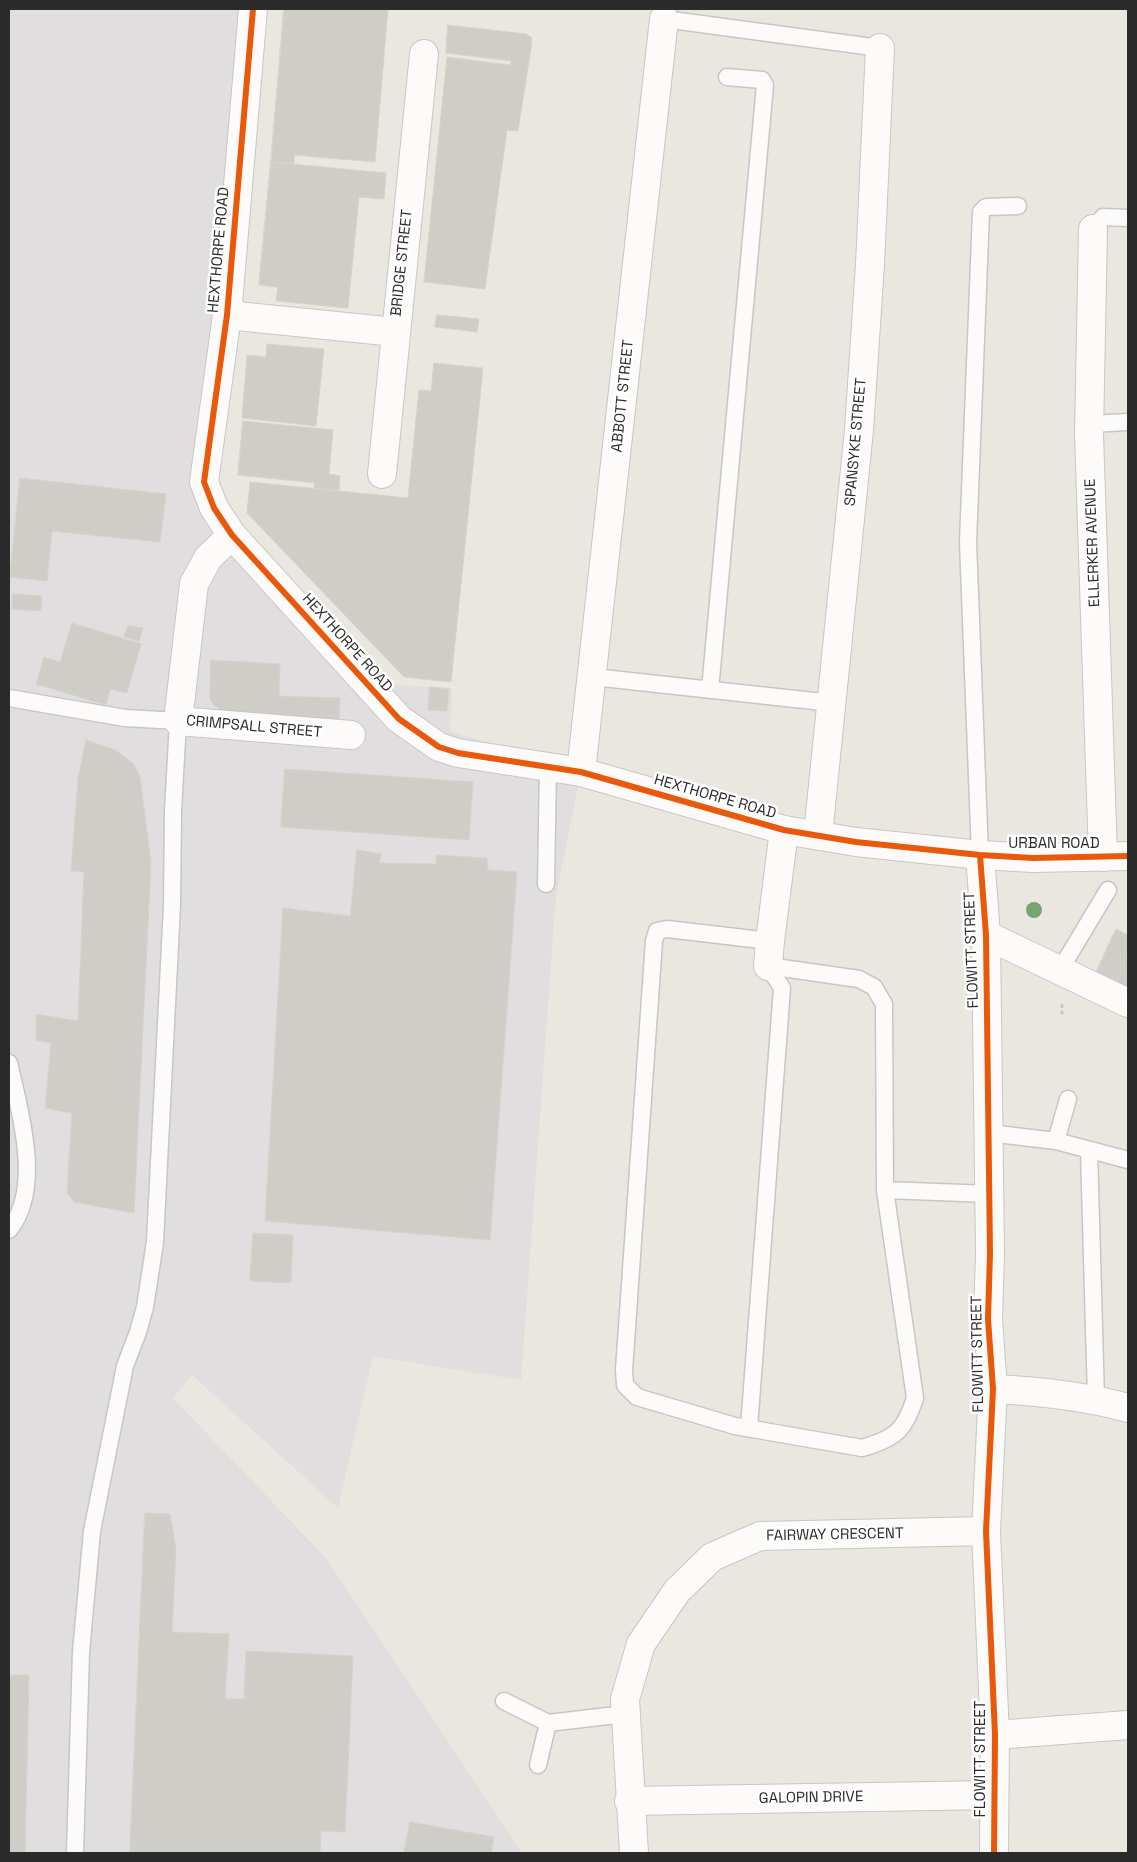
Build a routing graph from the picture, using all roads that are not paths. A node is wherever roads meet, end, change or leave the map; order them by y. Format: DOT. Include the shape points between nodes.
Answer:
graph roads {
  1 [pos="253,9"];
  2 [pos="664,19"];
  3 [pos="880,48"];
  4 [pos="424,54"];
  5 [pos="727,77"];
  6 [pos="1018,206"];
  7 [pos="1128,218"];
  8 [pos="1093,229"];
  9 [pos="226,315"];
  10 [pos="395,332"];
  11 [pos="1128,422"];
  12 [pos="1090,424"];
  13 [pos="382,474"];
  14 [pos="232,535"];
  15 [pos="592,677"];
  16 [pos="710,690"];
  17 [pos="9,698"];
  18 [pos="832,703"];
  19 [pos="178,721"];
  20 [pos="352,735"];
  21 [pos="548,767"];
  22 [pos="581,772"];
  23 [pos="784,830"];
  24 [pos="818,835"];
  25 [pos="980,855"];
  26 [pos="1116,856"];
  27 [pos="546,884"];
  28 [pos="1108,890"];
  29 [pos="986,935"];
  30 [pos="769,953"];
  31 [pos="1060,970"];
  32 [pos="1128,1004"];
  33 [pos="9,1064"];
  34 [pos="1068,1099"];
  35 [pos="989,1133"];
  36 [pos="1056,1141"];
  37 [pos="1089,1150"];
  38 [pos="1128,1160"];
  39 [pos="886,1190"];
  40 [pos="989,1194"];
  41 [pos="9,1230"];
  42 [pos="993,1389"];
  43 [pos="1096,1399"];
  44 [pos="1128,1408"];
  45 [pos="749,1428"];
  46 [pos="986,1531"];
  47 [pos="504,1701"];
  48 [pos="626,1714"];
  49 [pos="548,1723"];
  50 [pos="1128,1725"];
  51 [pos="995,1735"];
  52 [pos="538,1765"];
  53 [pos="993,1795"];
  54 [pos="629,1802"];
  55 [pos="75,1853"];
  56 [pos="634,1853"];
  57 [pos="994,1853"];
  1 -- 9 [label="street, HEXTHORPE ROAD"];
  2 -- 3 [label="lane"];
  2 -- 15 [label="street, ABBOTT STREET"];
  3 -- 18 [label="street, SPANSYKE STREET" via="859,430"];
  4 -- 10 [label="street, BRIDGE STREET"];
  5 -- 16 [label="lane" via="762,80 764,85"];
  6 -- 25 [label="lane" via="986,207 981,212 968,542"];
  7 -- 8 [label="lane" via="1103,217"];
  8 -- 12 [label="street, ELLERKER AVENUE"];
  9 -- 10 [label="street"];
  9 -- 14 [label="street, HEXTHORPE ROAD" via="204,482 214,508"];
  10 -- 13 [label="street, BRIDGE STREET"];
  11 -- 12 [label="lane"];
  12 -- 26 [label="street, ELLERKER AVENUE"];
  14 -- 19 [label="street, CRIMPSALL STREET" via="208,558 194,584"];
  14 -- 21 [label="street, HEXTHORPE ROAD" via="399,719 439,747"];
  15 -- 16 [label="lane"];
  15 -- 22 [label="street, ABBOTT STREET"];
  16 -- 18 [label="lane"];
  17 -- 19 [label="lane" via="125,718"];
  18 -- 24 [label="street, SPANSYKE STREET"];
  19 -- 20 [label="street, CRIMPSALL STREET"];
  19 -- 55 [label="lane" via="155,1242 145,1307 125,1366 92,1531 81,1652"];
  21 -- 22 [label="street, HEXTHORPE ROAD"];
  21 -- 27 [label="lane"];
  22 -- 23 [label="street, HEXTHORPE ROAD"];
  23 -- 24 [label="street, HEXTHORPE ROAD"];
  23 -- 30 [label="street"];
  24 -- 25 [label="street, HEXTHORPE ROAD"];
  25 -- 26 [label="street, URBAN ROAD" via="1033,858"];
  25 -- 29 [label="street, FLOWITT STREET"];
  28 -- 31 [label="lane"];
  29 -- 31 [label="street"];
  29 -- 35 [label="street, FLOWITT STREET"];
  30 -- 39 [label="lane" via="859,979 874,987 884,1004"];
  30 -- 45 [label="lane" via="782,988"];
  30 -- 45 [label="lane" via="667,929 657,931 624,1370 625,1385 637,1397"];
  31 -- 32 [label="street"];
  33 -- 41 [label="lane" via="26,1142 25,1199"];
  34 -- 36 [label="lane"];
  35 -- 36 [label="lane"];
  35 -- 40 [label="street, FLOWITT STREET"];
  36 -- 37 [label="lane"];
  37 -- 38 [label="lane"];
  37 -- 43 [label="lane"];
  39 -- 40 [label="lane"];
  39 -- 45 [label="lane" via="915,1398 910,1417 897,1433 862,1448"];
  40 -- 42 [label="street, FLOWITT STREET" via="988,1318"];
  42 -- 43 [label="street"];
  42 -- 46 [label="street, FLOWITT STREET"];
  43 -- 44 [label="street"];
  46 -- 48 [label="street, FAIRWAY CRESCENT" via="760,1536 712,1557 677,1592 641,1644 625,1699"];
  46 -- 51 [label="street, FLOWITT STREET"];
  47 -- 49 [label="lane"];
  48 -- 49 [label="lane"];
  48 -- 54 [label="street, FAIRWAY CRESCENT"];
  49 -- 52 [label="lane"];
  50 -- 51 [label="street"];
  51 -- 53 [label="street, FLOWITT STREET"];
  53 -- 54 [label="street, GALOPIN DRIVE"];
  53 -- 57 [label="street, FLOWITT STREET"];
  54 -- 56 [label="street, FAIRWAY CRESCENT"];
}
